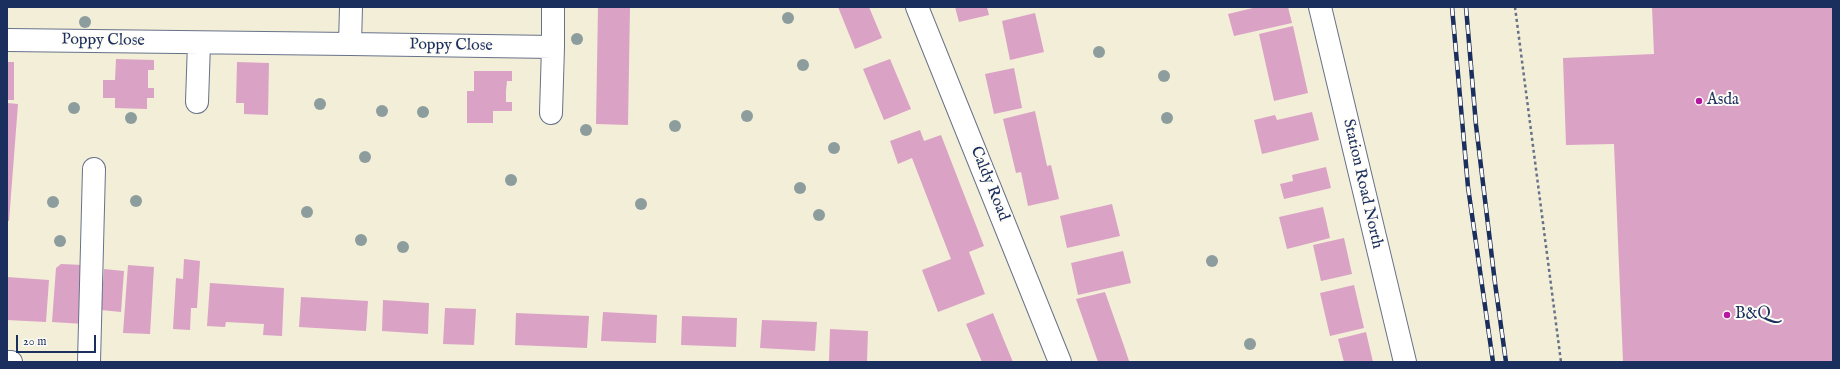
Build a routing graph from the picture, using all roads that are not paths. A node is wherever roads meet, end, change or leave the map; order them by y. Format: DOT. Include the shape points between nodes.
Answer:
graph roads {
  1 [pos="351,7"];
  2 [pos="553,7"];
  3 [pos="917,7"];
  4 [pos="1320,7"];
  5 [pos="7,40"];
  6 [pos="199,42"];
  7 [pos="350,44"];
  8 [pos="553,48"];
  9 [pos="198,102"];
  10 [pos="551,113"];
  11 [pos="94,169"];
  12 [pos="7,362"];
  13 [pos="11,362"];
  14 [pos="89,362"];
  15 [pos="1060,362"];
  16 [pos="1405,362"];
  1 -- 7 [label="street"];
  2 -- 8 [label="street"];
  3 -- 15 [label="street, Caldy Road"];
  4 -- 16 [label="street, Station Road North"];
  5 -- 6 [label="street, Poppy Close"];
  6 -- 7 [label="street, Poppy Close"];
  6 -- 9 [label="street"];
  7 -- 8 [label="street, Poppy Close"];
  8 -- 10 [label="street"];
  11 -- 14 [label="street"];
  12 -- 13 [label="street"];
}
